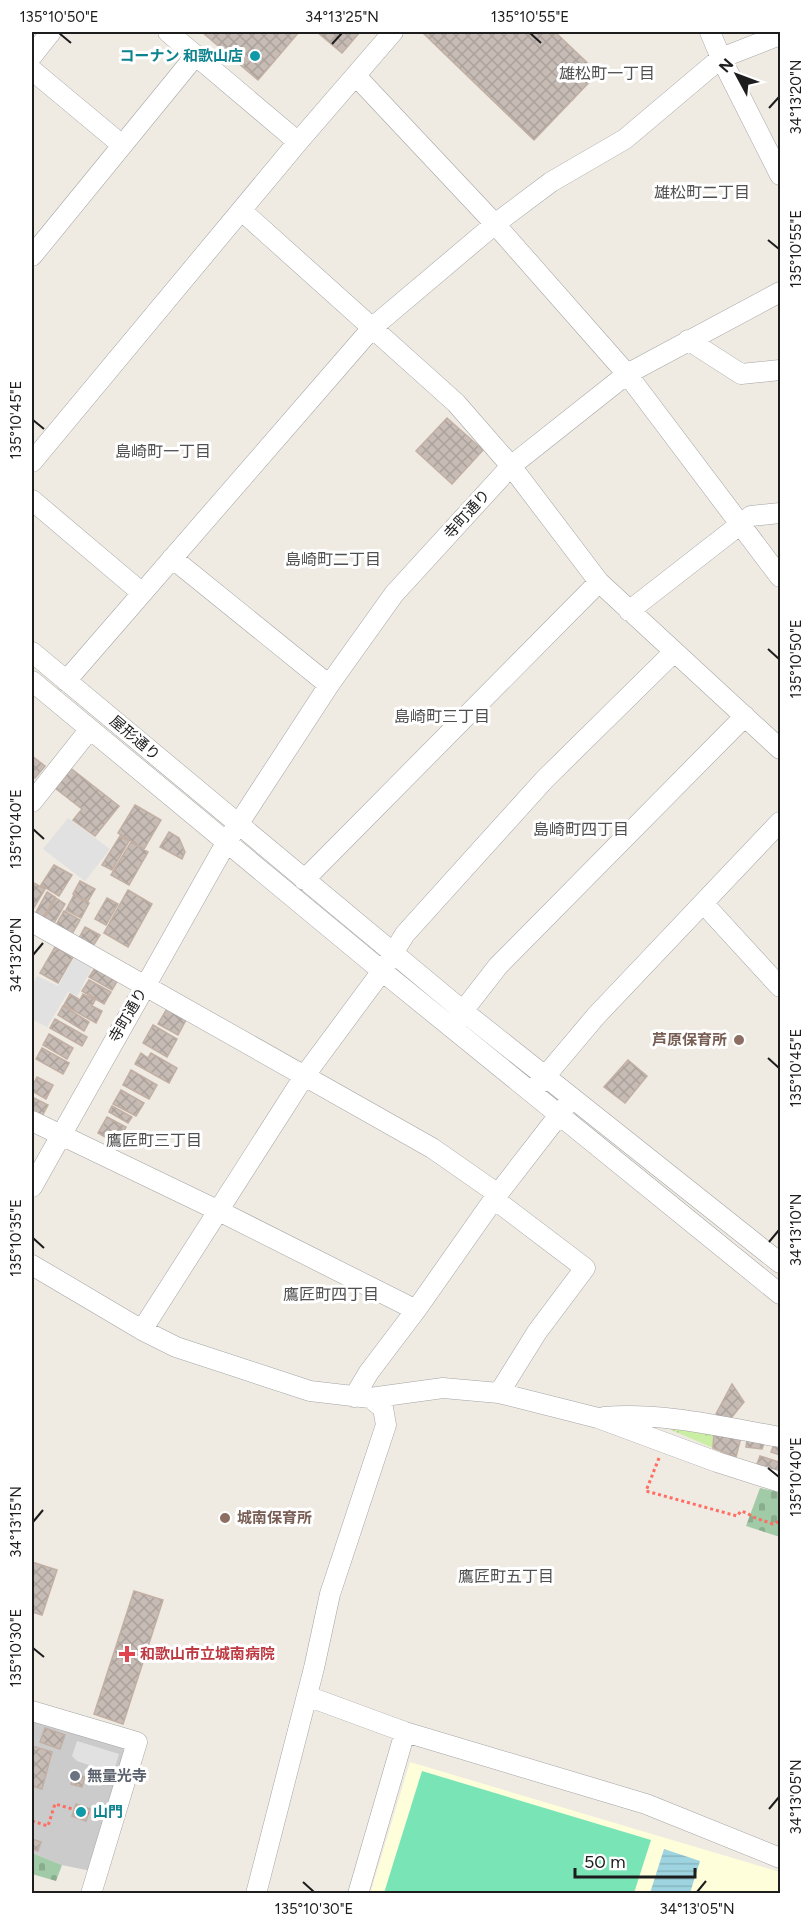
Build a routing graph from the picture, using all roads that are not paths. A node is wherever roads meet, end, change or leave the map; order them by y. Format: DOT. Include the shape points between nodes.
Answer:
graph roads {
  1 [pos="51,32"];
  2 [pos="168,32"];
  3 [pos="393,32"];
  4 [pos="710,32"];
  5 [pos="780,35"];
  6 [pos="32,56"];
  7 [pos="196,56"];
  8 [pos="721,58"];
  9 [pos="32,70"];
  10 [pos="356,76"];
  11 [pos="298,142"];
  12 [pos="122,145"];
  13 [pos="780,176"];
  14 [pos="242,210"];
  15 [pos="495,224"];
  16 [pos="32,256"];
  17 [pos="780,292"];
  18 [pos="373,327"];
  19 [pos="688,340"];
  20 [pos="780,370"];
  21 [pos="627,374"];
  22 [pos="32,462"];
  23 [pos="511,466"];
  24 [pos="32,500"];
  25 [pos="780,513"];
  26 [pos="741,523"];
  27 [pos="172,558"];
  28 [pos="780,577"];
  29 [pos="599,582"];
  30 [pos="142,593"];
  31 [pos="629,611"];
  32 [pos="32,652"];
  33 [pos="673,652"];
  34 [pos="32,681"];
  35 [pos="66,681"];
  36 [pos="329,685"];
  37 [pos="745,716"];
  38 [pos="90,729"];
  39 [pos="780,749"];
  40 [pos="32,802"];
  41 [pos="780,822"];
  42 [pos="237,825"];
  43 [pos="226,843"];
  44 [pos="304,880"];
  45 [pos="703,903"];
  46 [pos="32,922"];
  47 [pos="392,953"];
  48 [pos="382,972"];
  49 [pos="144,986"];
  50 [pos="780,987"];
  51 [pos="463,1011"];
  52 [pos="450,1027"];
  53 [pos="305,1075"];
  54 [pos="545,1076"];
  55 [pos="531,1092"];
  56 [pos="572,1098"];
  57 [pos="559,1115"];
  58 [pos="32,1121"];
  59 [pos="60,1134"];
  60 [pos="32,1187"];
  61 [pos="496,1196"];
  62 [pos="218,1210"];
  63 [pos="780,1263"];
  64 [pos="32,1265"];
  65 [pos="780,1293"];
  66 [pos="416,1310"];
  67 [pos="142,1330"];
  68 [pos="499,1393"];
  69 [pos="362,1398"];
  70 [pos="598,1418"];
  71 [pos="780,1437"];
  72 [pos="780,1482"];
  73 [pos="307,1696"];
  74 [pos="32,1711"];
  75 [pos="405,1732"];
  76 [pos="780,1858"];
  77 [pos="91,1893"];
  78 [pos="256,1893"];
  79 [pos="358,1893"];
  1 -- 6 [label="street"];
  2 -- 7 [label="street"];
  3 -- 10 [label="street"];
  4 -- 8 [label="street"];
  5 -- 8 [label="street"];
  7 -- 11 [label="street"];
  7 -- 12 [label="street"];
  8 -- 13 [label="street"];
  8 -- 15 [label="street" via="625,139 551,182"];
  9 -- 12 [label="street"];
  10 -- 11 [label="street"];
  10 -- 15 [label="street"];
  11 -- 14 [label="street"];
  12 -- 16 [label="street"];
  14 -- 18 [label="street"];
  14 -- 22 [label="street"];
  15 -- 18 [label="street"];
  15 -- 21 [label="street"];
  17 -- 19 [label="street, 寺町通り"];
  18 -- 23 [label="street" via="456,403"];
  18 -- 27 [label="street"];
  19 -- 20 [label="street" via="741,374"];
  19 -- 21 [label="street, 寺町通り"];
  21 -- 23 [label="street, 寺町通り"];
  21 -- 26 [label="street"];
  23 -- 29 [label="street"];
  23 -- 36 [label="street, 寺町通り" via="394,594"];
  24 -- 30 [label="street"];
  25 -- 26 [label="street" via="751,516"];
  26 -- 28 [label="street"];
  26 -- 31 [label="street"];
  27 -- 30 [label="street"];
  27 -- 36 [label="street"];
  29 -- 31 [label="street"];
  29 -- 44 [label="street"];
  30 -- 35 [label="street"];
  31 -- 33 [label="street"];
  32 -- 35 [label="street, 屋形通り"];
  33 -- 37 [label="street"];
  33 -- 47 [label="street" via="545,779"];
  34 -- 38 [label="street, 屋形通り"];
  35 -- 42 [label="street, 屋形通り"];
  36 -- 42 [label="street, 寺町通り"];
  37 -- 39 [label="street"];
  37 -- 51 [label="street" via="498,966"];
  38 -- 40 [label="street"];
  38 -- 43 [label="street, 屋形通り"];
  41 -- 45 [label="street"];
  42 -- 43 [label="street, 寺町通り"];
  42 -- 44 [label="street, 屋形通り"];
  43 -- 48 [label="street, 屋形通り"];
  43 -- 49 [label="street, 寺町通り"];
  44 -- 47 [label="street, 屋形通り"];
  45 -- 50 [label="street"];
  45 -- 54 [label="street"];
  46 -- 49 [label="street"];
  47 -- 48 [label="street"];
  47 -- 51 [label="street, 屋形通り"];
  48 -- 52 [label="street, 屋形通り"];
  48 -- 53 [label="street"];
  49 -- 53 [label="street"];
  49 -- 59 [label="street, 寺町通り"];
  51 -- 52 [label="street"];
  51 -- 54 [label="street, 屋形通り"];
  52 -- 55 [label="street, 屋形通り"];
  53 -- 61 [label="street" via="432,1148"];
  53 -- 62 [label="street"];
  54 -- 55 [label="street"];
  54 -- 56 [label="street, 屋形通り"];
  55 -- 57 [label="street, 屋形通り"];
  56 -- 57 [label="street"];
  56 -- 63 [label="street, 屋形通り"];
  57 -- 61 [label="street"];
  57 -- 65 [label="street, 屋形通り"];
  58 -- 59 [label="street"];
  59 -- 60 [label="street, 寺町通り"];
  59 -- 62 [label="street"];
  61 -- 66 [label="street"];
  61 -- 68 [label="street" via="585,1268 537,1332"];
  62 -- 66 [label="street"];
  62 -- 67 [label="street"];
  64 -- 67 [label="street"];
  66 -- 69 [label="street" via="369,1372"];
  67 -- 69 [label="street" via="176,1347 310,1391"];
  68 -- 69 [label="street" via="443,1388"];
  68 -- 70 [label="street"];
  69 -- 73 [label="street" via="383,1408 386,1425 330,1594"];
  70 -- 71 [label="street" via="630,1415"];
  70 -- 72 [label="street"];
  73 -- 75 [label="street"];
  73 -- 78 [label="street"];
  74 -- 77 [label="street" via="137,1742"];
  75 -- 76 [label="street" via="646,1804"];
  75 -- 79 [label="street"];
}
